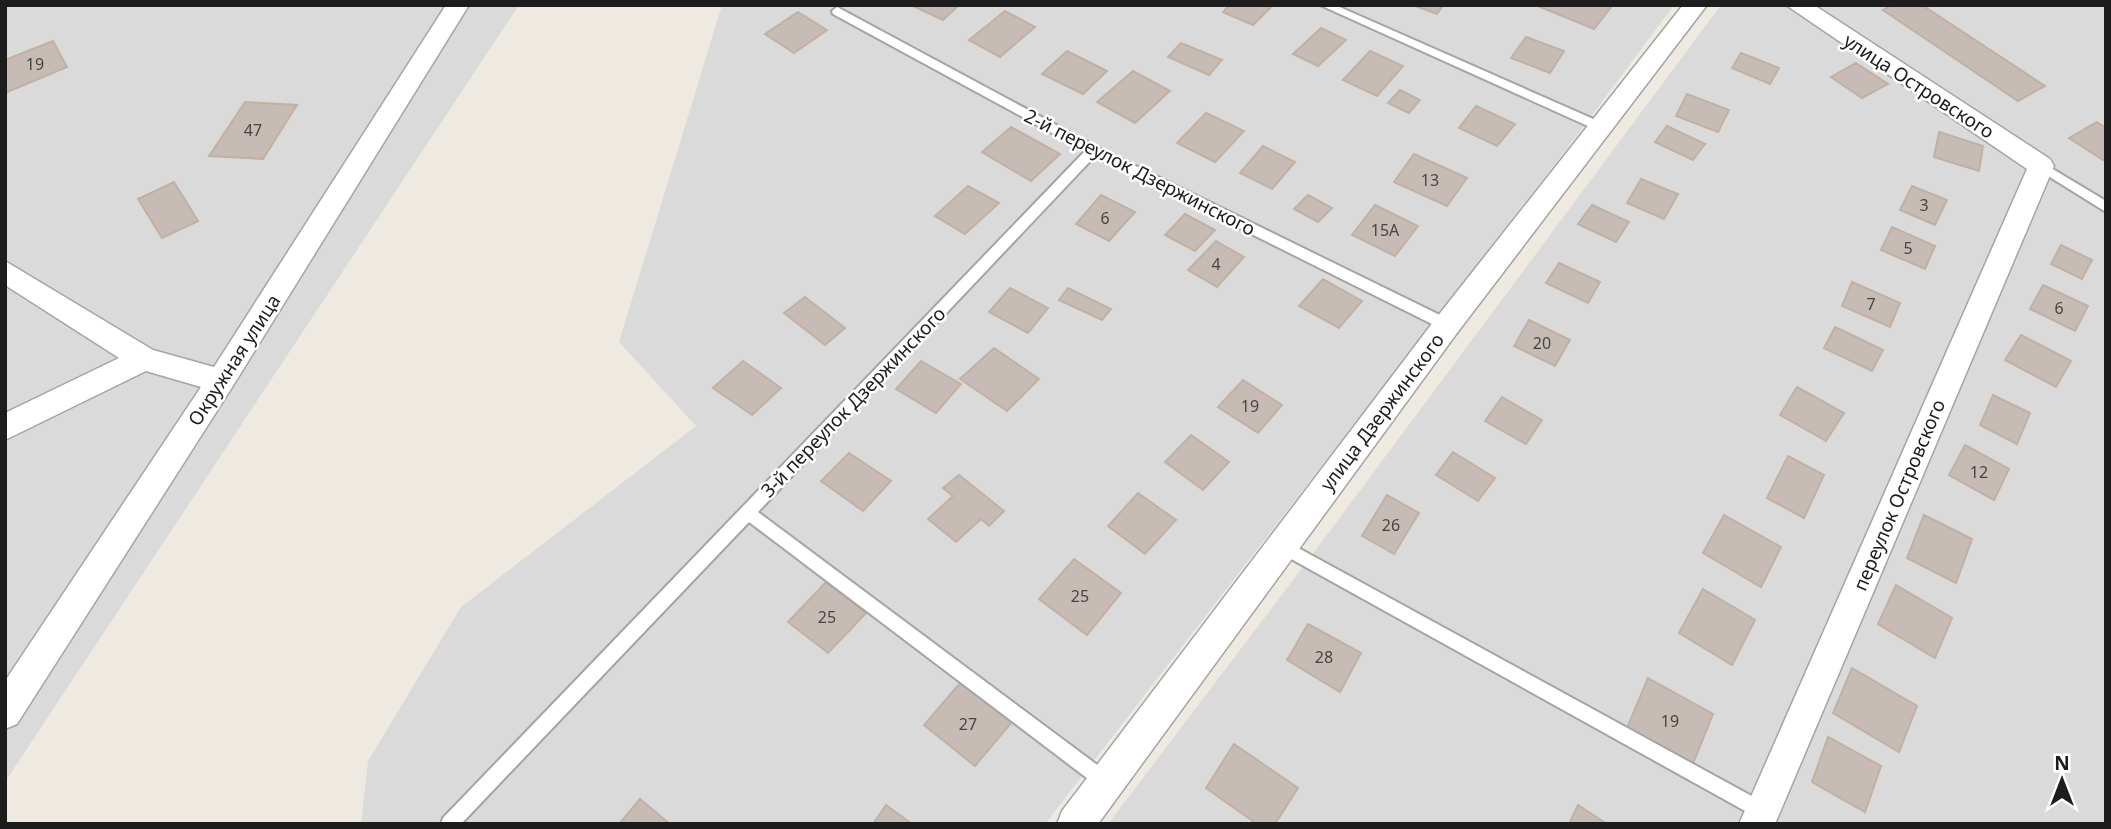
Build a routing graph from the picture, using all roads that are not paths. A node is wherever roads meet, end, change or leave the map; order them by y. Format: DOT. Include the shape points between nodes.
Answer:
graph roads {
  1 [pos="458,5"];
  2 [pos="1325,5"];
  3 [pos="1696,5"];
  4 [pos="1797,5"];
  5 [pos="838,11"];
  6 [pos="1603,128"];
  7 [pos="1093,150"];
  8 [pos="2041,166"];
  9 [pos="2106,207"];
  10 [pos="5,271"];
  11 [pos="1447,325"];
  12 [pos="144,359"];
  13 [pos="221,381"];
  14 [pos="5,427"];
  15 [pos="748,513"];
  16 [pos="1280,545"];
  17 [pos="5,712"];
  18 [pos="1106,782"];
  19 [pos="1760,818"];
  20 [pos="449,824"];
  21 [pos="1075,824"];
  1 -- 13 [label="street, Окружная улица"];
  2 -- 6 [label="lane"];
  3 -- 6 [label="street, улица Дзержинского"];
  4 -- 8 [label="street, улица Островского"];
  5 -- 7 [label="lane, 2-й переулок Дзержинского"];
  6 -- 11 [label="street, улица Дзержинского"];
  7 -- 11 [label="lane, 2-й переулок Дзержинского"];
  7 -- 15 [label="lane, 3-й переулок Дзержинского"];
  8 -- 9 [label="lane"];
  8 -- 19 [label="street, переулок Островского"];
  10 -- 12 [label="street"];
  11 -- 16 [label="street, улица Дзержинского"];
  12 -- 13 [label="street"];
  12 -- 14 [label="street"];
  13 -- 17 [label="street, Окружная улица"];
  15 -- 18 [label="lane, 3-й переулок Дзержинского"];
  15 -- 20 [label="lane"];
  16 -- 18 [label="street, улица Дзержинского"];
  16 -- 19 [label="lane"];
  18 -- 21 [label="street, улица Дзержинского"];
}
